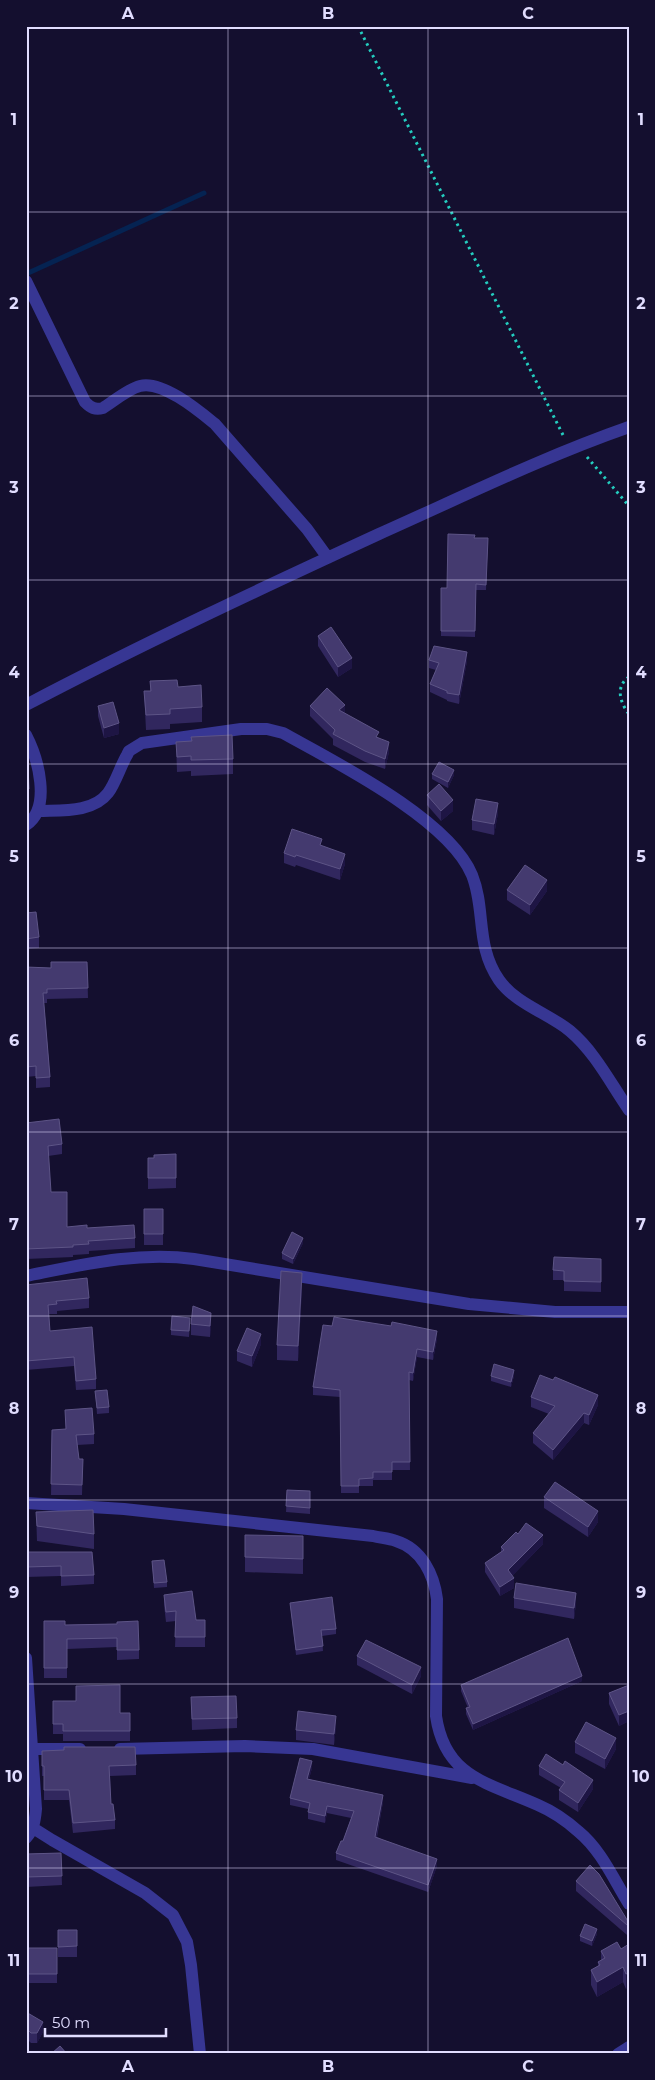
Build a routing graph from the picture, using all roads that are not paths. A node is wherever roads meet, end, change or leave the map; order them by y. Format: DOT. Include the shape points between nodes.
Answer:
graph roads {
  1 [pos="26,281"];
  2 [pos="629,427"];
  3 [pos="328,558"];
  4 [pos="26,705"];
  5 [pos="26,735"];
  6 [pos="39,811"];
  7 [pos="26,825"];
  8 [pos="629,1110"];
  9 [pos="26,1276"];
  10 [pos="629,1312"];
  11 [pos="26,1503"];
  12 [pos="26,1658"];
  13 [pos="32,1748"];
  14 [pos="92,1749"];
  15 [pos="112,1749"];
  16 [pos="475,1778"];
  17 [pos="30,1833"];
  18 [pos="629,1904"];
  19 [pos="629,2047"];
  20 [pos="200,2054"];
  21 [pos="618,2054"];
  1 -- 3 [label="street" via="89,407 103,408 137,387 153,385 198,410 222,432 307,528"];
  2 -- 3 [label="street" via="574,447"];
  3 -- 4 [label="street" via="125,653"];
  5 -- 6 [label="street" via="40,779"];
  6 -- 7 [label="street"];
  6 -- 8 [label="street" via="78,808 101,801 111,788 126,755 142,743 241,728 283,733 414,810 447,840 474,879 485,950 498,978 517,997 577,1038"];
  9 -- 10 [label="street" via="158,1255 470,1304 555,1312"];
  11 -- 16 [label="street" via="124,1509 373,1536 410,1548 434,1579 438,1729 451,1758"];
  12 -- 13 [label="street"];
  13 -- 14 [label="street"];
  13 -- 17 [label="street" via="36,1808"];
  15 -- 16 [label="street" via="245,1746 312,1749"];
  16 -- 18 [label="street" via="540,1805 580,1832"];
  17 -- 20 [label="street" via="52,1840 145,1893 173,1915 187,1942"];
  19 -- 21 [label="street"];
}
